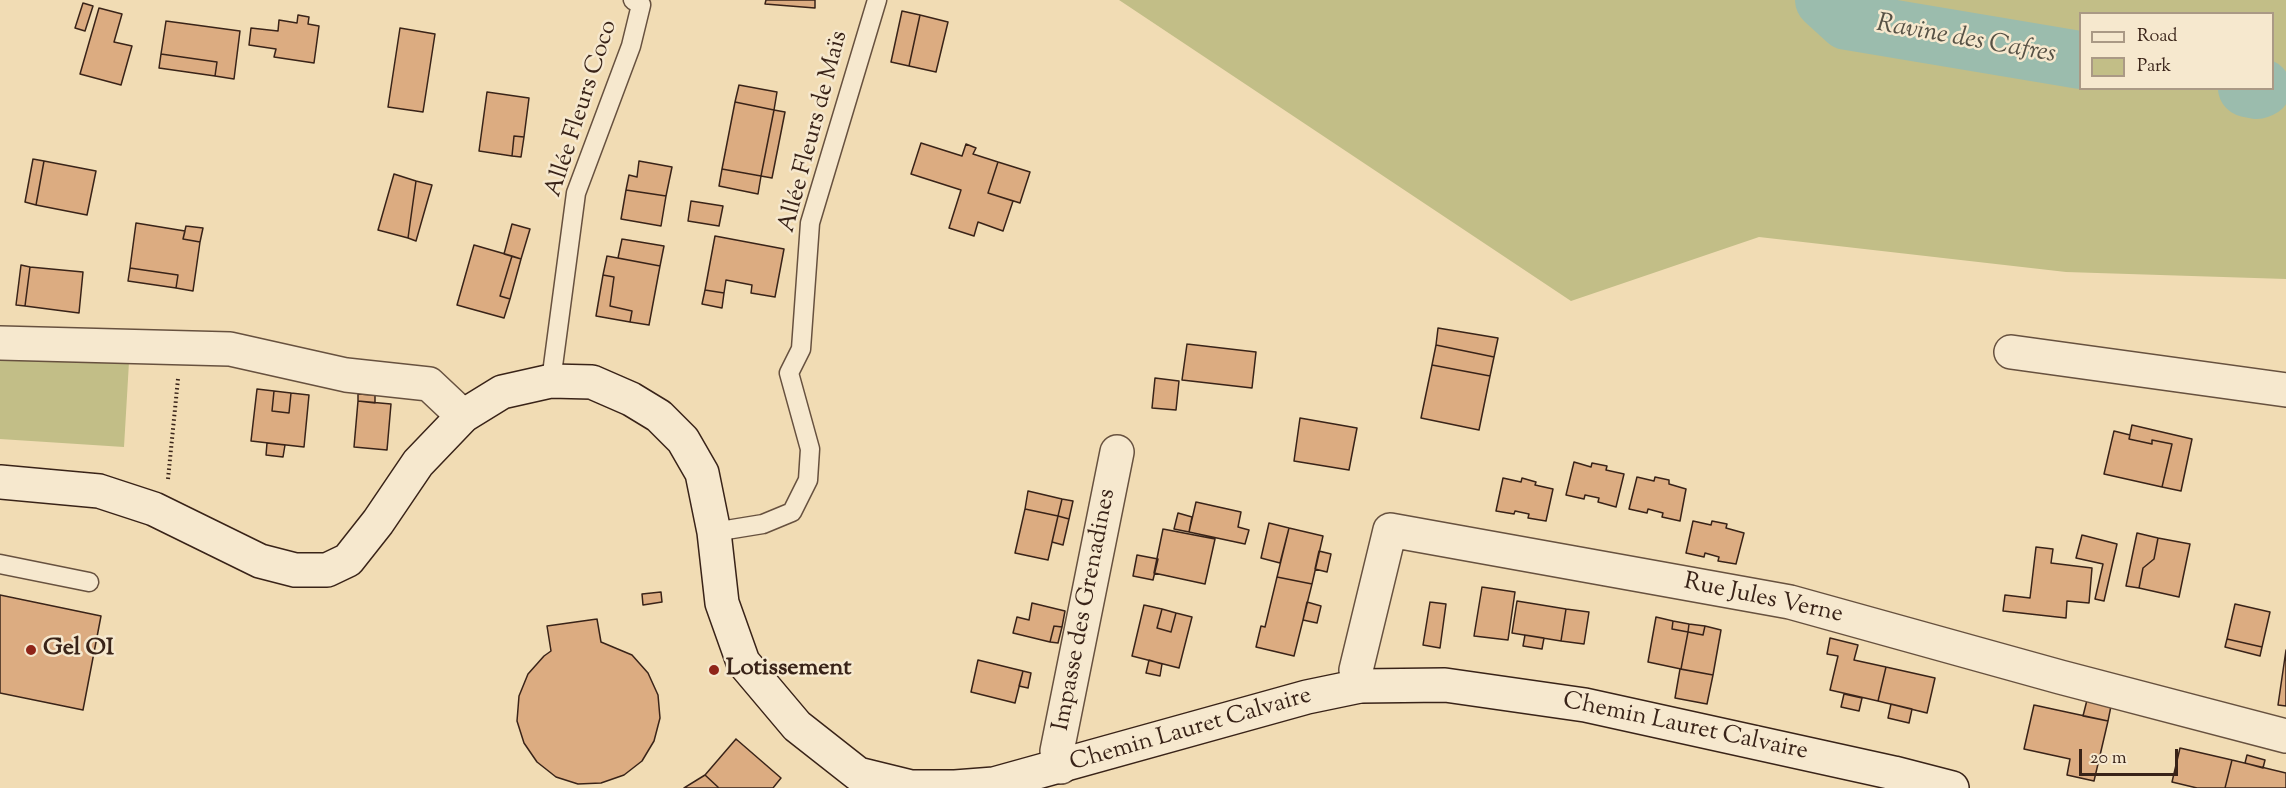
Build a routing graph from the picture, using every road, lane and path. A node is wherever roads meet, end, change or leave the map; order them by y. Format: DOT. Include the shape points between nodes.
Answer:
graph roads {
  1 [pos="633,0"];
  2 [pos="877,0"];
  3 [pos="0,343"];
  4 [pos="181,348"];
  5 [pos="2011,352"];
  6 [pos="551,381"];
  7 [pos="2286,390"];
  8 [pos="463,416"];
  9 [pos="1117,452"];
  10 [pos="0,482"];
  11 [pos="165,514"];
  12 [pos="714,532"];
  13 [pos="0,564"];
  14 [pos="89,582"];
  15 [pos="1360,686"];
  16 [pos="2286,736"];
  17 [pos="1061,767"];
  18 [pos="854,781"];
  19 [pos="1952,788"];
  1 -- 6 [label="lane, Allée Fleurs Coco" via="641,5 631,46 576,193"];
  2 -- 12 [label="lane, Allée Fleurs de Maïs" via="810,223 801,349 789,373 810,449 808,480 792,512 763,524"];
  3 -- 4 [label="main road"];
  4 -- 8 [label="main road" via="230,350 346,375 429,384"];
  4 -- 11 [label="path"];
  5 -- 7 [label="main road"];
  6 -- 8 [label="main road, Chemin Lauret Calvaire" via="502,392"];
  6 -- 12 [label="main road, Chemin Lauret Calvaire" via="592,382 659,416 683,440 702,473"];
  8 -- 11 [label="main road, Chemin Lauret Calvaire" via="418,463 348,560 327,570 296,570 260,561"];
  9 -- 17 [label="main road, Impasse des Grenadines" via="1058,751"];
  10 -- 11 [label="main road, Chemin Lauret Calvaire" via="99,491"];
  12 -- 18 [label="main road, Chemin Lauret Calvaire" via="722,603 743,662 797,726"];
  13 -- 14 [label="lane"];
  15 -- 16 [label="main road, Rue Jules Verne" via="1356,670 1390,530 1790,602"];
  15 -- 17 [label="main road, Chemin Lauret Calvaire" via="1307,697"];
  15 -- 19 [label="main road, Chemin Lauret Calvaire" via="1445,685 1585,705"];
  17 -- 18 [label="main road, Chemin Lauret Calvaire" via="993,784 956,787"];
}
